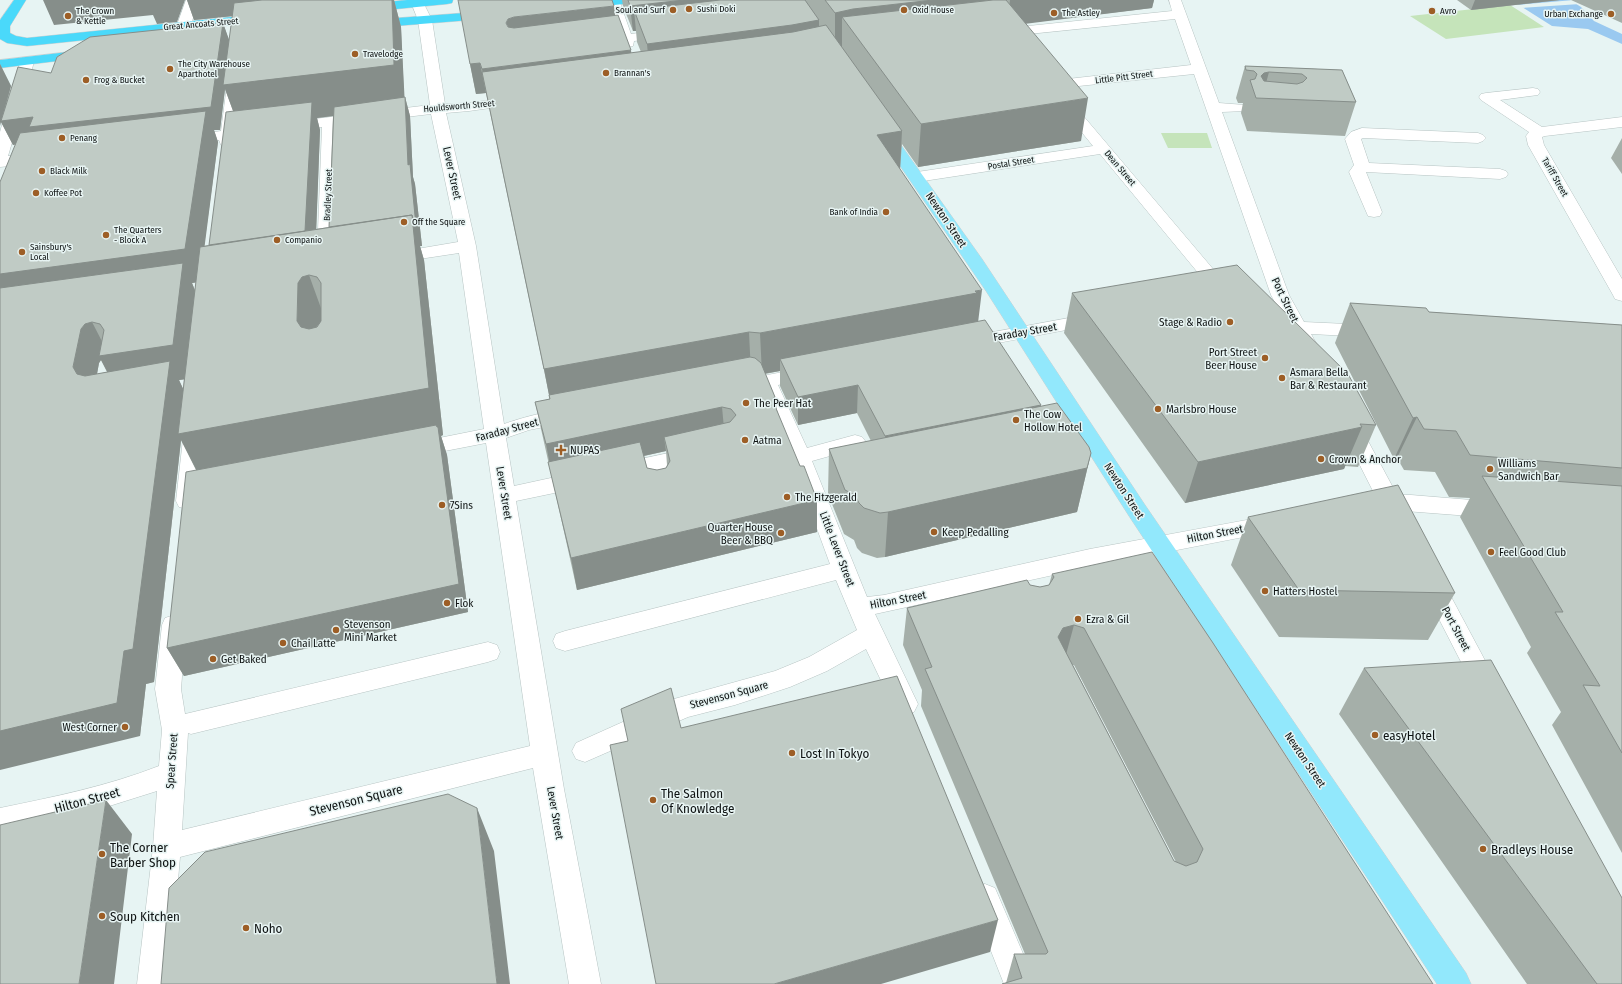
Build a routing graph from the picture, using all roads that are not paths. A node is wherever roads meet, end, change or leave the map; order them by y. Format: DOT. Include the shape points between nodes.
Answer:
graph roads {
  1 [pos="20,0"];
  2 [pos="192,0"];
  3 [pos="447,0"];
  4 [pos="417,1"];
  5 [pos="618,1"];
  6 [pos="568,6"];
  7 [pos="1177,7"];
  8 [pos="350,10"];
  9 [pos="500,14"];
  10 [pos="992,16"];
  11 [pos="273,17"];
  12 [pos="425,20"];
  13 [pos="184,25"];
  14 [pos="357,26"];
  15 [pos="680,32"];
  16 [pos="1005,32"];
  17 [pos="984,34"];
  18 [pos="626,39"];
  19 [pos="586,43"];
  20 [pos="1019,49"];
  21 [pos="102,52"];
  22 [pos="632,53"];
  23 [pos="0,59"];
  24 [pos="27,61"];
  25 [pos="0,64"];
  26 [pos="236,66"];
  27 [pos="1198,69"];
  28 [pos="1040,73"];
  29 [pos="1050,86"];
  30 [pos="1533,92"];
  31 [pos="530,98"];
  32 [pos="1212,107"];
  33 [pos="1240,108"];
  34 [pos="438,109"];
  35 [pos="876,119"];
  36 [pos="330,122"];
  37 [pos="1622,122"];
  38 [pos="1539,132"];
  39 [pos="228,135"];
  40 [pos="1478,138"];
  41 [pos="174,141"];
  42 [pos="1104,149"];
  43 [pos="0,157"];
  44 [pos="43,157"];
  45 [pos="224,161"];
  46 [pos="0,162"];
  47 [pos="1363,167"];
  48 [pos="1500,174"];
  49 [pos="917,177"];
  50 [pos="1374,212"];
  51 [pos="467,246"];
  52 [pos="378,260"];
  53 [pos="328,267"];
  54 [pos="1622,295"];
  55 [pos="1205,300"];
  56 [pos="1112,317"];
  57 [pos="1298,327"];
  58 [pos="1385,332"];
  59 [pos="1022,333"];
  60 [pos="947,347"];
  61 [pos="1320,369"];
  62 [pos="826,370"];
  63 [pos="762,382"];
  64 [pos="720,387"];
  65 [pos="197,408"];
  66 [pos="1342,411"];
  67 [pos="588,412"];
  68 [pos="495,434"];
  69 [pos="855,442"];
  70 [pos="718,449"];
  71 [pos="395,454"];
  72 [pos="800,457"];
  73 [pos="654,464"];
  74 [pos="660,486"];
  75 [pos="209,489"];
  76 [pos="188,493"];
  77 [pos="504,496"];
  78 [pos="1390,504"];
  79 [pos="1359,506"];
  80 [pos="1519,512"];
  81 [pos="1290,520"];
  82 [pos="184,524"];
  83 [pos="1159,544"];
  84 [pos="850,568"];
  85 [pos="176,603"];
  86 [pos="860,607"];
  87 [pos="871,634"];
  88 [pos="565,641"];
  89 [pos="488,652"];
  90 [pos="1497,706"];
  91 [pos="191,723"];
  92 [pos="916,730"];
  93 [pos="585,751"];
  94 [pos="545,754"];
  95 [pos="172,773"];
  96 [pos="0,821"];
  97 [pos="167,847"];
  98 [pos="976,876"];
  99 [pos="1013,982"];
  100 [pos="153,984"];
  101 [pos="585,984"];
  102 [pos="1455,984"];
  1 -- 13 [label="highway, Great Ancoats Street" via="3,26 3,35 12,40 27,42"];
  2 -- 13 [label="street"];
  3 -- 4 [label="highway"];
  4 -- 8 [label="highway"];
  4 -- 12 [label="street, Lever Street"];
  5 -- 6 [label="highway"];
  5 -- 18 [label="street"];
  7 -- 16 [label="street"];
  7 -- 27 [label="street, Port Street"];
  9 -- 12 [label="highway"];
  10 -- 16 [label="street"];
  11 -- 13 [label="highway, Great Ancoats Street"];
  12 -- 14 [label="highway"];
  12 -- 34 [label="street, Lever Street"];
  15 -- 18 [label="street"];
  16 -- 17 [label="street"];
  16 -- 20 [label="street"];
  18 -- 19 [label="street"];
  18 -- 22 [label="street"];
  21 -- 24 [label="highway"];
  23 -- 24 [label="highway"];
  24 -- 25 [label="highway"];
  24 -- 43 [label="street" via="18,102"];
  26 -- 39 [label="street"];
  27 -- 29 [label="street, Little Pitt Street"];
  27 -- 32 [label="street, Port Street"];
  28 -- 29 [label="street, Dean Street"];
  29 -- 42 [label="street, Dean Street"];
  30 -- 38 [label="street" via="1486,97"];
  31 -- 34 [label="street, Houldsworth Street"];
  32 -- 33 [label="street"];
  32 -- 57 [label="street, Port Street" via="1273,295"];
  34 -- 36 [label="street, Houldsworth Street"];
  34 -- 51 [label="street, Lever Street"];
  35 -- 49 [label="main road, Newton Street"];
  36 -- 39 [label="street, Houldsworth Street"];
  36 -- 53 [label="street, Bradley Street"];
  37 -- 38 [label="street"];
  38 -- 54 [label="street, Tariff Street" via="1534,136 1536,145"];
  39 -- 41 [label="street, Houldsworth Street"];
  39 -- 45 [label="street"];
  40 -- 47 [label="street" via="1362,133 1353,139"];
  42 -- 49 [label="street, Postal Street"];
  42 -- 55 [label="street, Dean Street" via="1232,297"];
  44 -- 46 [label="street"];
  47 -- 48 [label="street"];
  47 -- 50 [label="street" via="1357,172"];
  49 -- 59 [label="main road, Newton Street"];
  51 -- 52 [label="street"];
  51 -- 68 [label="street, Lever Street"];
  56 -- 59 [label="street, Faraday Street"];
  57 -- 58 [label="street"];
  57 -- 61 [label="street, Port Street"];
  59 -- 60 [label="street, Faraday Street"];
  59 -- 83 [label="main road, Newton Street" via="1075,433"];
  62 -- 63 [label="street"];
  63 -- 64 [label="street" via="751,381"];
  63 -- 72 [label="street, Little Lever Street" via="770,388"];
  65 -- 76 [label="street"];
  66 -- 78 [label="street, Port Street"];
  67 -- 68 [label="street, Faraday Street" via="526,424"];
  68 -- 71 [label="street, Faraday Street"];
  68 -- 77 [label="street, Lever Street"];
  69 -- 72 [label="street"];
  70 -- 73 [label="street"];
  72 -- 86 [label="street, Little Lever Street" via="821,486 842,566"];
  73 -- 74 [label="street"];
  73 -- 77 [label="street"];
  75 -- 76 [label="street"];
  76 -- 82 [label="street"];
  77 -- 94 [label="street, Lever Street"];
  78 -- 79 [label="street"];
  78 -- 80 [label="street" via="1411,503"];
  78 -- 90 [label="street, Port Street"];
  81 -- 83 [label="street, Hilton Street"];
  83 -- 86 [label="street, Hilton Street" via="1090,558 1017,584"];
  83 -- 102 [label="main road, Newton Street"];
  84 -- 88 [label="street"];
  85 -- 95 [label="street, Spear Street" via="168,689 175,730"];
  86 -- 87 [label="street, Little Lever Street"];
  87 -- 92 [label="street, Little Lever Street"];
  87 -- 93 [label="street, Stevenson Square" via="818,664 781,680 683,707"];
  89 -- 91 [label="street"];
  94 -- 97 [label="street, Stevenson Square"];
  94 -- 101 [label="street, Lever Street"];
  95 -- 96 [label="street, Hilton Street" via="118,792"];
  95 -- 97 [label="street, Spear Street"];
  97 -- 100 [label="street, Spear Street"];
  98 -- 99 [label="street"];
}
